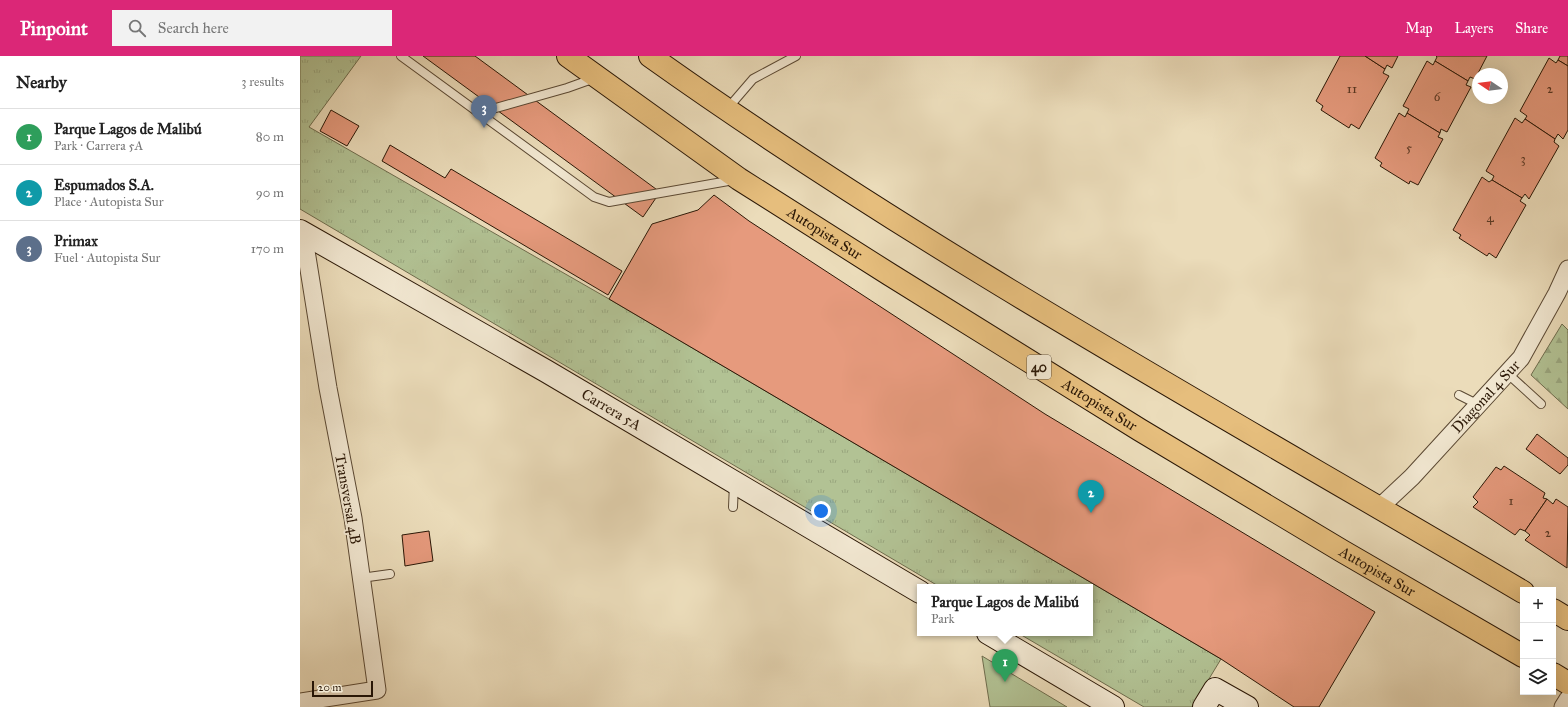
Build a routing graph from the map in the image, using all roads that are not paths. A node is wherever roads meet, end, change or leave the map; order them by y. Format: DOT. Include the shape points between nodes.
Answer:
graph roads {
  1 [pos="402,56"];
  2 [pos="568,56"];
  3 [pos="650,56"];
  4 [pos="796,56"];
  5 [pos="597,78"];
  6 [pos="727,110"];
  7 [pos="478,113"];
  8 [pos="739,180"];
  9 [pos="301,232"];
  10 [pos="1568,269"];
  11 [pos="1507,373"];
  12 [pos="1459,395"];
  13 [pos="1541,404"];
  14 [pos="1479,406"];
  15 [pos="734,482"];
  16 [pos="733,507"];
  17 [pos="1380,507"];
  18 [pos="390,574"];
  19 [pos="361,578"];
  20 [pos="917,590"];
  21 [pos="1520,590"];
  22 [pos="1556,612"];
  23 [pos="1568,619"];
  24 [pos="993,636"];
  25 [pos="1520,654"];
  26 [pos="1556,676"];
  27 [pos="1568,683"];
  28 [pos="1568,699"];
  29 [pos="300,702"];
  30 [pos="1113,707"];
  31 [pos="1204,707"];
  32 [pos="1247,707"];
  33 [pos="1563,707"];
  1 -- 7 [label="lane"];
  2 -- 5 [label="highway, Autopista Sur / 40"];
  3 -- 6 [label="highway"];
  4 -- 6 [label="lane" via="753,79"];
  5 -- 7 [label="lane"];
  5 -- 8 [label="highway, Autopista Sur / 40"];
  6 -- 17 [label="highway" via="859,197 1102,345"];
  7 -- 8 [label="lane" via="594,197 609,202"];
  8 -- 25 [label="highway, Autopista Sur / 40" via="1146,434"];
  9 -- 15 [label="main road, Carrera 5A" via="546,371"];
  9 -- 19 [label="street, Transversal 4B" via="353,518"];
  10 -- 11 [label="street, Diagonal 4 Sur" via="1521,358"];
  11 -- 13 [label="lane"];
  11 -- 14 [label="street, Diagonal 4 Sur"];
  12 -- 14 [label="lane"];
  14 -- 17 [label="street, Diagonal 4 Sur"];
  15 -- 16 [label="lane"];
  15 -- 20 [label="main road, Carrera 5A"];
  17 -- 21 [label="highway"];
  18 -- 19 [label="lane"];
  19 -- 29 [label="street, Transversal 4B" via="377,690"];
  22 -- 23 [label="highway"];
  24 -- 30 [label="main road"];
  26 -- 27 [label="highway"];
  28 -- 33 [label="street"];
  31 -- 32 [label="main road" via="1215,689"];
}
